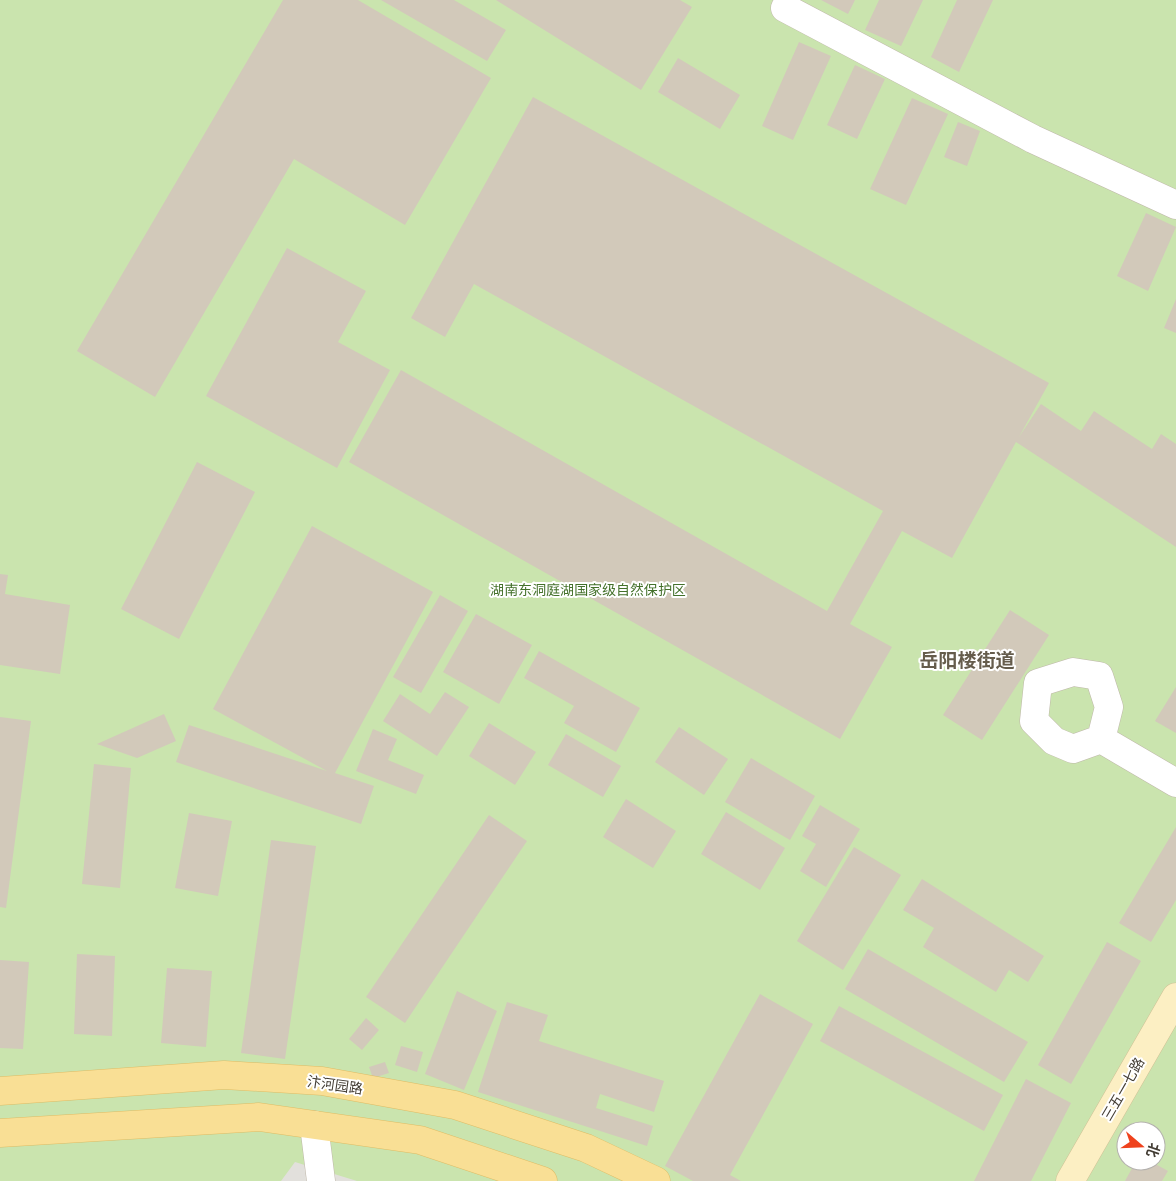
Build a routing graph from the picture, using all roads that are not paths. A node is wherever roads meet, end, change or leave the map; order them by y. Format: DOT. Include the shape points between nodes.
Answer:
graph roads {
  1 [pos="785,8"];
  2 [pos="1176,205"];
  3 [pos="1100,739"];
  4 [pos="1176,783"];
  5 [pos="1176,997"];
  6 [pos="0,1091"];
  7 [pos="314,1125"];
  8 [pos="0,1133"];
  9 [pos="321,1181"];
  10 [pos="543,1181"];
  11 [pos="656,1181"];
  12 [pos="1070,1181"];
  1 -- 2 [label="street" via="1033,139"];
  3 -- 4 [label="street"];
  5 -- 12 [label="main road, 三五一七路"];
  6 -- 11 [label="main road, 汴河园路" via="224,1075 322,1081 455,1105 586,1148"];
  7 -- 8 [label="main road" via="259,1118"];
  7 -- 9 [label="street"];
  7 -- 10 [label="main road" via="420,1140"];
}
